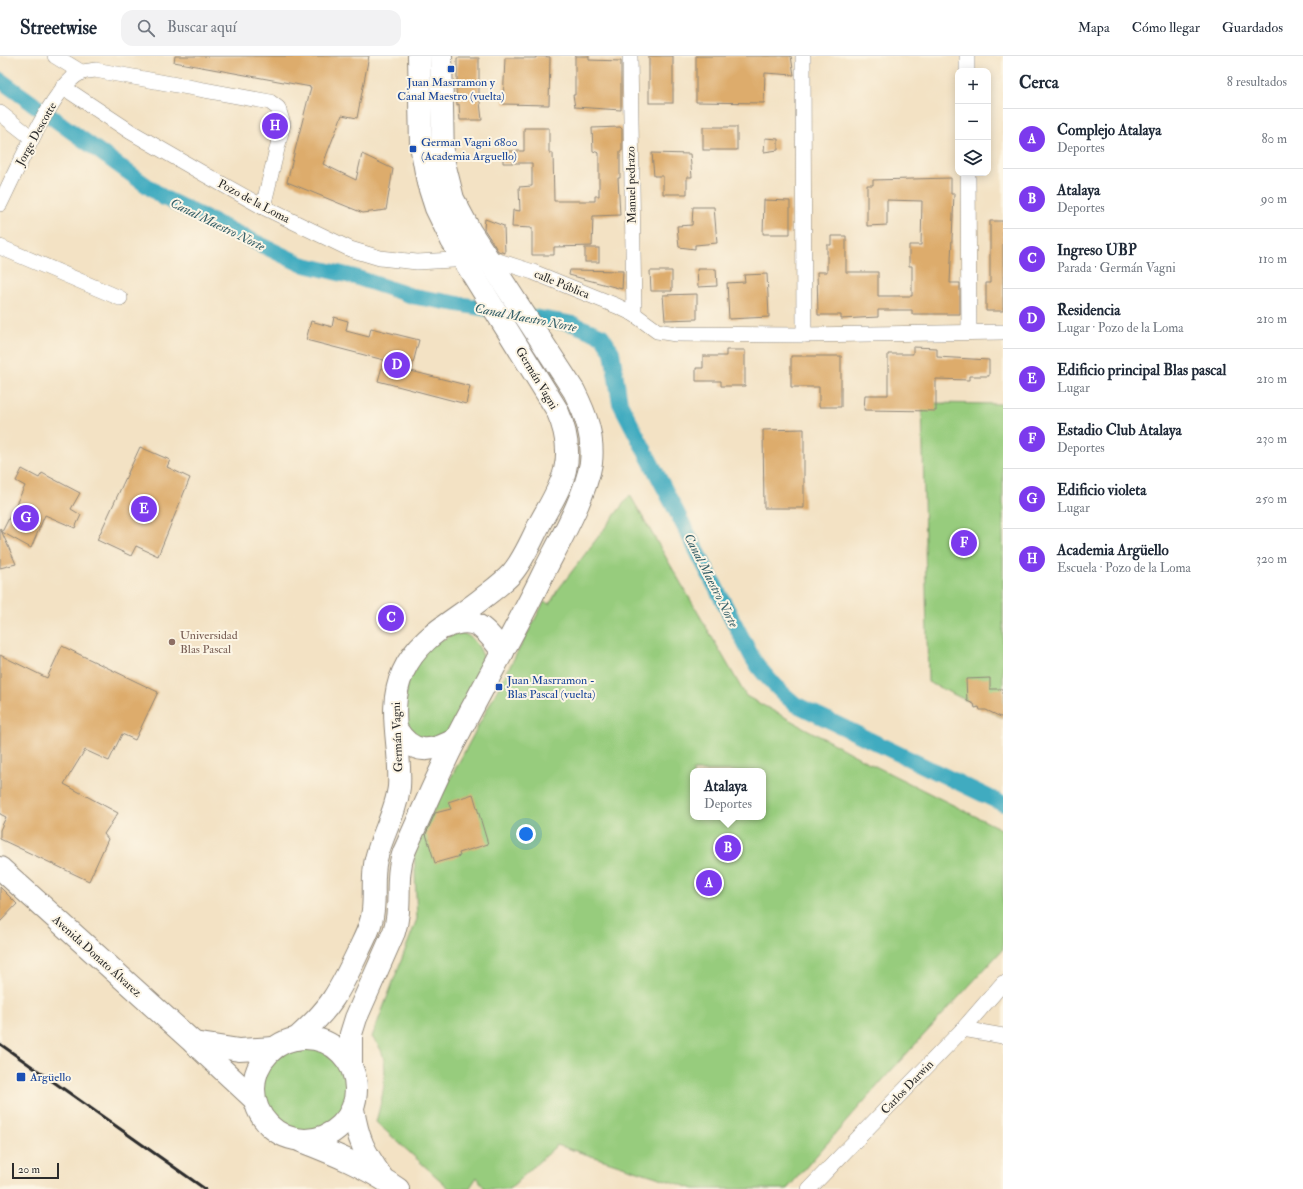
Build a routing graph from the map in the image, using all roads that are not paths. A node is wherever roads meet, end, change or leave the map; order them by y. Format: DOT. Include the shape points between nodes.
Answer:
graph roads {
  1 [pos="55,56"];
  2 [pos="419,56"];
  3 [pos="441,56"];
  4 [pos="630,56"];
  5 [pos="803,56"];
  6 [pos="967,56"];
  7 [pos="967,68"];
  8 [pos="80,72"];
  9 [pos="60,92"];
  10 [pos="0,114"];
  11 [pos="32,138"];
  12 [pos="968,176"];
  13 [pos="0,204"];
  14 [pos="263,207"];
  15 [pos="0,247"];
  16 [pos="488,258"];
  17 [pos="463,260"];
  18 [pos="120,298"];
  19 [pos="634,314"];
  20 [pos="968,332"];
  21 [pos="1003,332"];
  22 [pos="804,335"];
  23 [pos="439,630"];
  24 [pos="502,652"];
  25 [pos="397,730"];
  26 [pos="456,739"];
  27 [pos="0,868"];
  28 [pos="1003,983"];
  29 [pos="963,1029"];
  30 [pos="1003,1036"];
  31 [pos="296,1038"];
  32 [pos="194,1043"];
  33 [pos="274,1048"];
  34 [pos="351,1065"];
  35 [pos="254,1099"];
  36 [pos="352,1109"];
  37 [pos="300,1140"];
  38 [pos="390,1183"];
  39 [pos="809,1189"];
  1 -- 8 [label="street"];
  2 -- 17 [label="main road" via="421,145 428,183 436,208"];
  3 -- 16 [label="main road" via="445,172 458,210"];
  4 -- 19 [label="street, Manuel pedrazo"];
  5 -- 22 [label="street"];
  6 -- 7 [label="street"];
  8 -- 9 [label="street, Jorge Descotte"];
  8 -- 14 [label="street" via="95,70 116,73 270,102 278,108 283,124"];
  9 -- 11 [label="street, Jorge Descotte"];
  9 -- 14 [label="street, Pozo de la Loma"];
  10 -- 11 [label="street"];
  11 -- 13 [label="street, Jorge Descotte"];
  12 -- 20 [label="street"];
  14 -- 17 [label="street, Pozo de la Loma" via="333,242 380,258 416,262"];
  15 -- 18 [label="street"];
  16 -- 17 [label="street, Pozo de la Loma"];
  16 -- 19 [label="street, calle Pública" via="532,272"];
  16 -- 24 [label="main road, Germán Vagni" via="574,391 590,431 591,462 583,489"];
  17 -- 23 [label="main road, Germán Vagni" via="549,395 562,423 566,439 565,470 520,561 511,573 483,598"];
  19 -- 22 [label="street, calle Pública" via="657,331 676,334"];
  20 -- 21 [label="street, calle Pública"];
  20 -- 22 [label="street, calle Pública"];
  23 -- 24 [label="main road" via="455,623 476,623"];
  23 -- 25 [label="main road, Germán Vagni" via="426,639 410,657 403,672 396,690 394,711"];
  24 -- 26 [label="main road, Germán Vagni"];
  25 -- 26 [label="main road" via="406,742 419,749 434,749"];
  25 -- 31 [label="main road, Germán Vagni" via="398,794 395,809 375,861 370,926 333,999 318,1018"];
  26 -- 34 [label="main road, Germán Vagni" via="399,865 399,918 356,1018 351,1034"];
  27 -- 32 [label="main road, Avenida Donato Álvarez"];
  28 -- 29 [label="street, Carlos Darwin"];
  29 -- 30 [label="street"];
  29 -- 39 [label="street, Carlos Darwin"];
  31 -- 33 [label="main road"];
  31 -- 34 [label="main road" via="312,1038 327,1043 339,1051"];
  32 -- 33 [label="main road" via="239,1050"];
  32 -- 35 [label="main road, Avenida Donato Álvarez"];
  33 -- 35 [label="main road" via="263,1060 256,1074"];
  34 -- 36 [label="main road" via="356,1087"];
  35 -- 37 [label="main road" via="267,1124 282,1135"];
  36 -- 37 [label="main road" via="343,1124 330,1134 319,1139"];
  36 -- 38 [label="main road" via="357,1135 366,1155"];
  37 -- 38 [label="main road" via="351,1161"];
}
